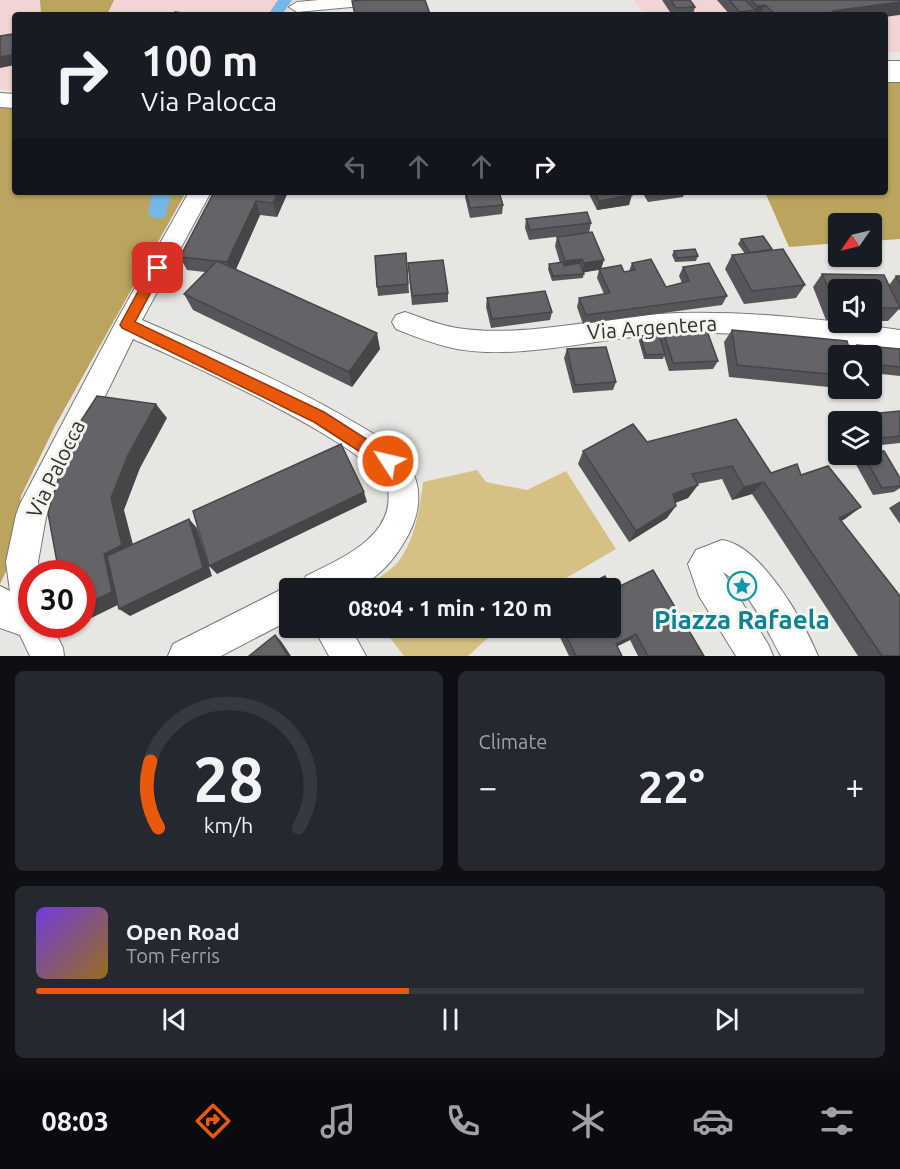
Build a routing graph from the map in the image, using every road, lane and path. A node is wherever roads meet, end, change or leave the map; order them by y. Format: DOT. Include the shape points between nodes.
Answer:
graph roads {
  1 [pos="373,0"];
  2 [pos="297,7"];
  3 [pos="198,195"];
  4 [pos="405,322"];
  5 [pos="127,325"];
  6 [pos="900,341"];
  7 [pos="22,560"];
  8 [pos="339,578"];
  9 [pos="0,603"];
  10 [pos="279,608"];
  11 [pos="18,622"];
  12 [pos="337,638"];
  13 [pos="185,656"];
  14 [pos="349,656"];
  15 [pos="756,656"];
  16 [pos="801,656"];
  1 -- 2 [label="street"];
  3 -- 5 [label="street, Via Palocca"];
  4 -- 6 [label="street, Via Argentera" via="440,335 475,340 562,336 645,325 733,322"];
  5 -- 7 [label="street, Via Palocca" via="31,515"];
  5 -- 8 [label="street" via="319,417 388,461 399,476 404,494 403,513 383,546 357,569"];
  9 -- 11 [label="street, Via Palocca"];
  10 -- 13 [label="street"];
  12 -- 14 [label="street"];
  15 -- 16 [label="street" via="711,584 704,564 712,557 722,555 735,560 750,576"];
}
